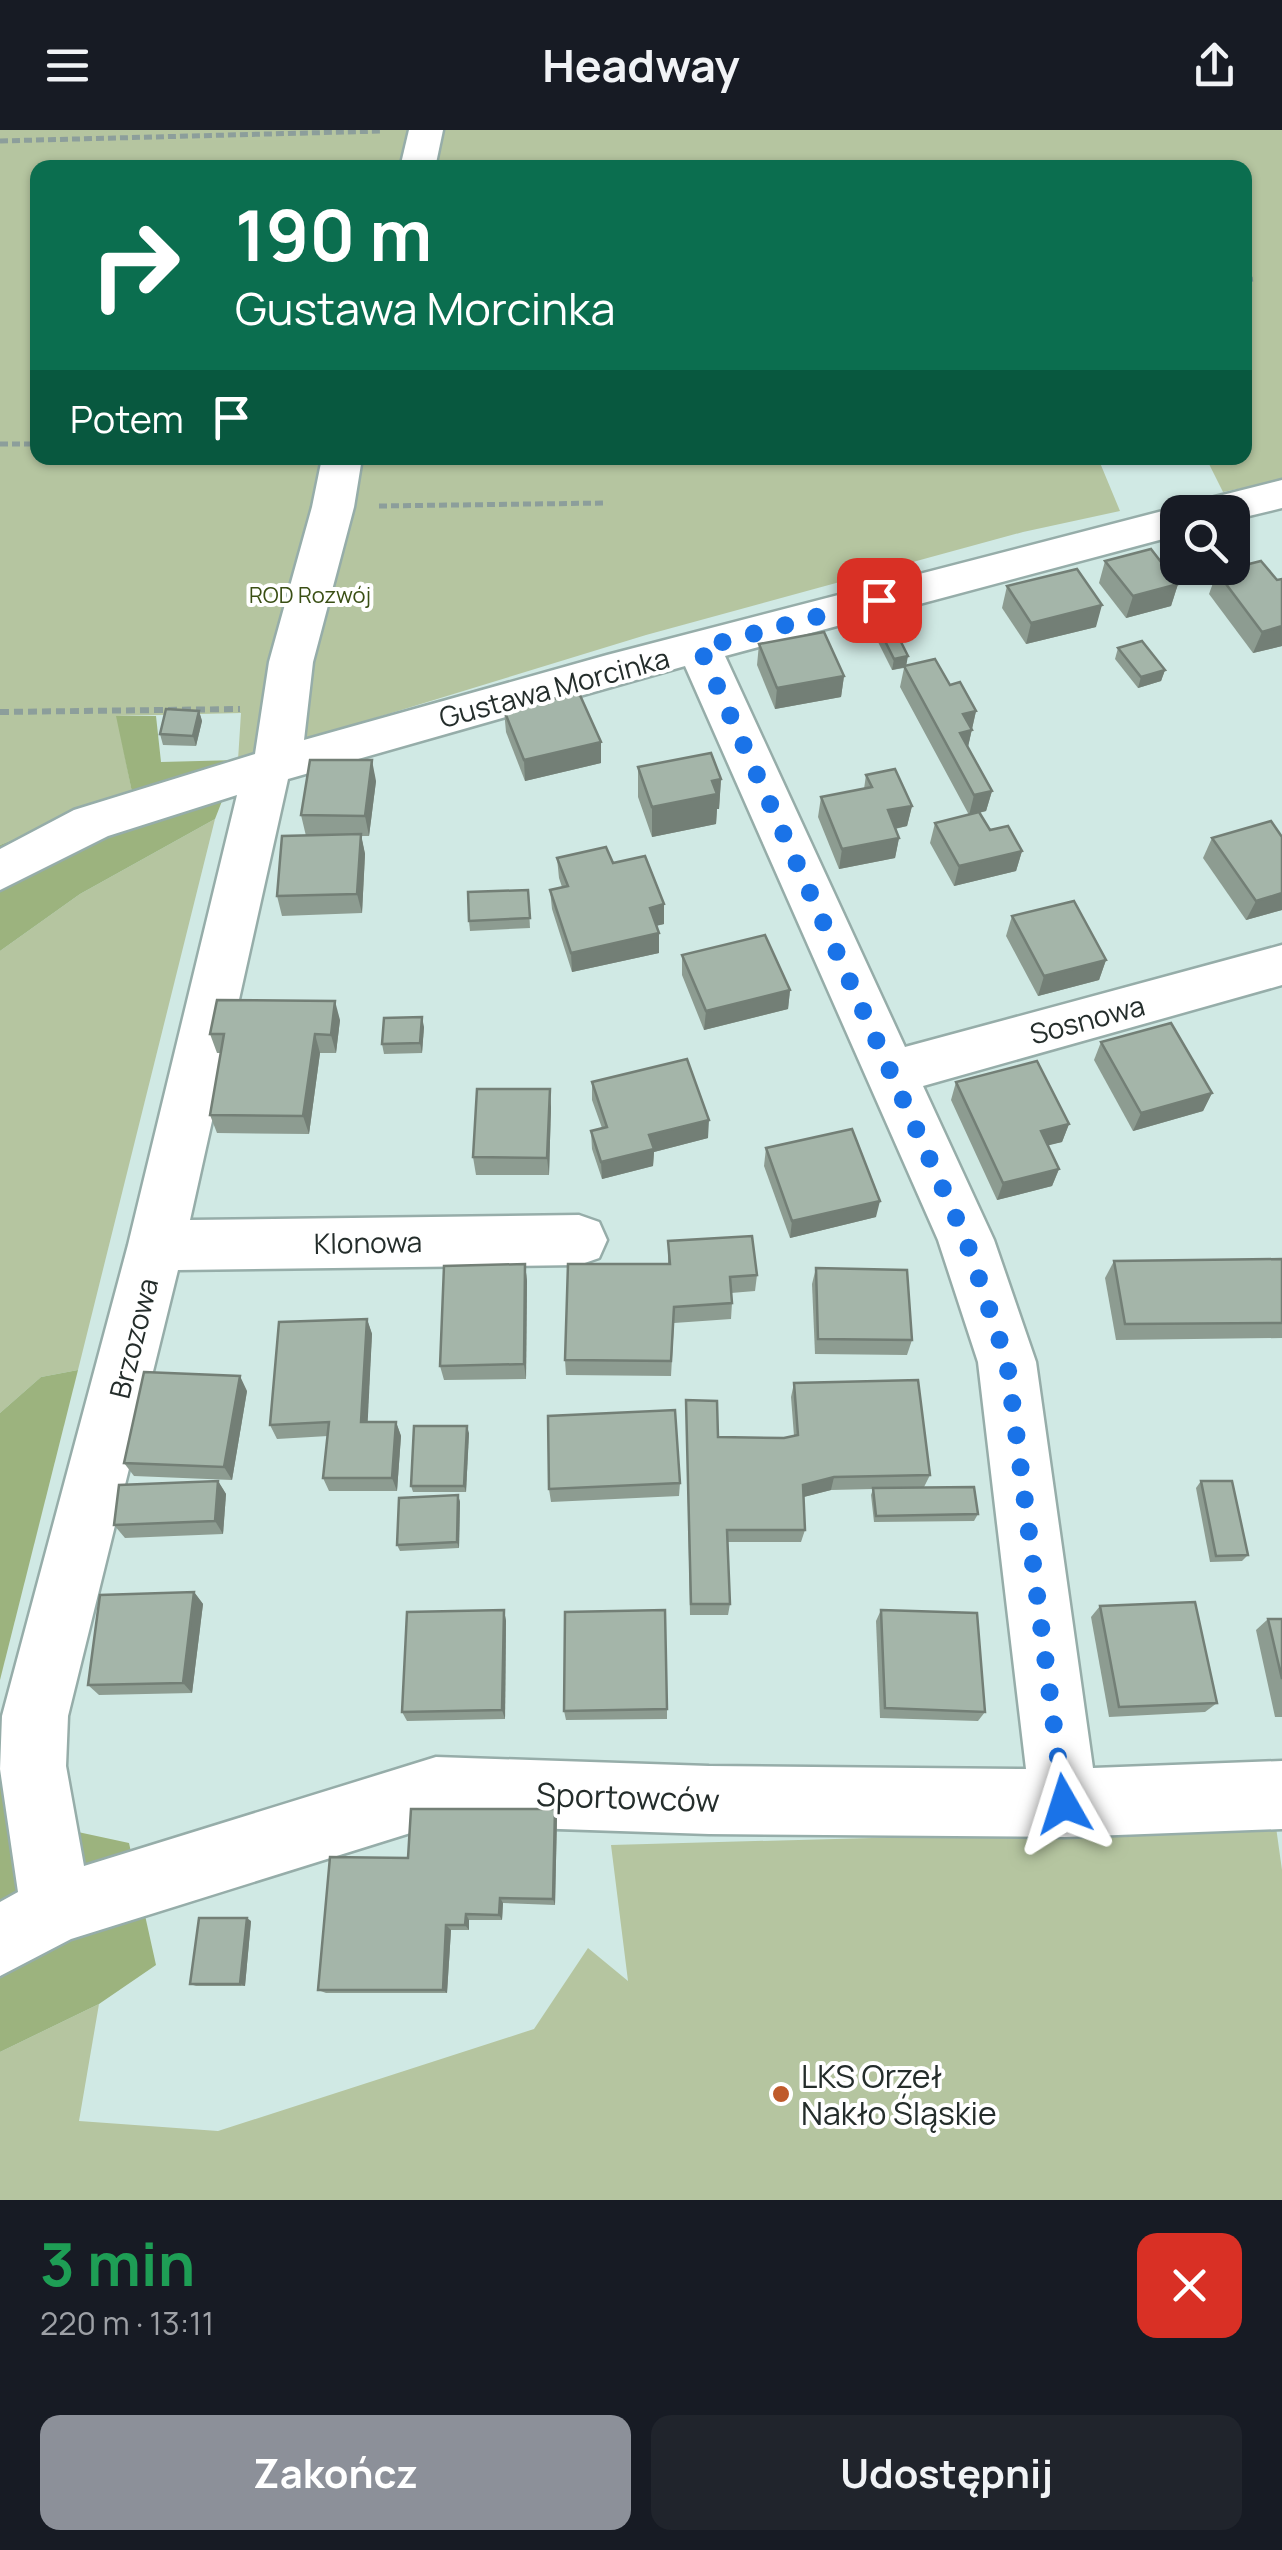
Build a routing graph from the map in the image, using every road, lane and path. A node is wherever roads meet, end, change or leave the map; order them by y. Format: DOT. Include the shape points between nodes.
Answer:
graph roads {
  1 [pos="426,130"];
  2 [pos="0,141"];
  3 [pos="419,160"];
  4 [pos="0,444"];
  5 [pos="30,444"];
  6 [pos="341,465"];
  7 [pos="1282,494"];
  8 [pos="1250,502"];
  9 [pos="607,503"];
  10 [pos="333,507"];
  11 [pos="1160,526"];
  12 [pos="700,648"];
  13 [pos="286,708"];
  14 [pos="0,712"];
  15 [pos="272,766"];
  16 [pos="0,870"];
  17 [pos="1282,965"];
  18 [pos="893,1072"];
  19 [pos="579,1240"];
  20 [pos="156,1245"];
  21 [pos="1282,1795"];
  22 [pos="1064,1804"];
  23 [pos="28,1925"];
  1 -- 2 [label="path"];
  1 -- 3 [label="street"];
  4 -- 5 [label="path"];
  6 -- 10 [label="street, Brzozowa"];
  7 -- 8 [label="street"];
  9 -- 10 [label="path"];
  10 -- 13 [label="street, Brzozowa" via="291,662"];
  11 -- 12 [label="street, Gustawa Morcinka"];
  12 -- 15 [label="street, Gustawa Morcinka"];
  12 -- 18 [label="street"];
  13 -- 14 [label="path"];
  13 -- 15 [label="street, Brzozowa"];
  15 -- 16 [label="street, Gustawa Morcinka" via="91,824"];
  15 -- 20 [label="street, Brzozowa"];
  17 -- 18 [label="street, Sosnowa"];
  18 -- 22 [label="street" via="966,1240 1007,1362"];
  19 -- 20 [label="street, Klonowa"];
  20 -- 23 [label="street, Brzozowa" via="35,1716"];
  21 -- 22 [label="street, Sportowców"];
  22 -- 23 [label="street, Sportowców" via="436,1791"];
}
